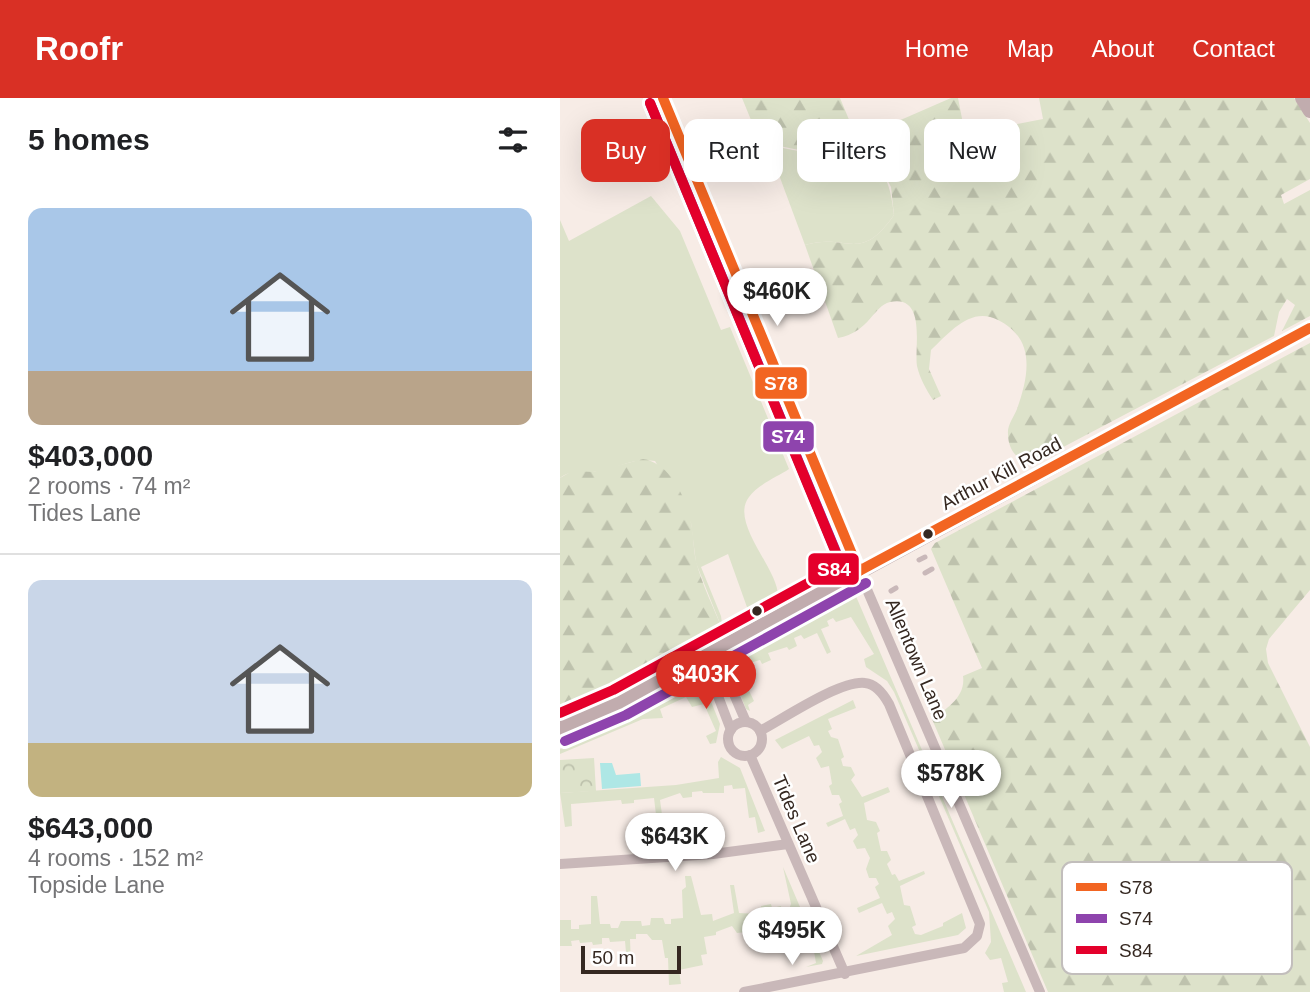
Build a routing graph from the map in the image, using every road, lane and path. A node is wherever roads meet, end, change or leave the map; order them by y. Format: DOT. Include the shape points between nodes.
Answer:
graph roads {
  1 [pos="663,98"];
  2 [pos="1302,98"];
  3 [pos="1310,111"];
  4 [pos="1310,328"];
  5 [pos="925,557"];
  6 [pos="919,560"];
  7 [pos="932,569"];
  8 [pos="859,571"];
  9 [pos="925,573"];
  10 [pos="709,654"];
  11 [pos="738,725"];
  12 [pos="560,727"];
  13 [pos="760,732"];
  14 [pos="750,755"];
  15 [pos="788,844"];
  16 [pos="560,864"];
  17 [pos="845,974"];
  18 [pos="744,992"];
  19 [pos="1040,992"];
  1 -- 8 [label="street"];
  2 -- 3 [label="street"];
  4 -- 8 [label="street, Arthur Kill Road"];
  5 -- 6 [label="lane"];
  7 -- 9 [label="lane"];
  8 -- 10 [label="street, Arthur Kill Road"];
  8 -- 19 [label="street, Allentown Lane"];
  10 -- 11 [label="street, Tides Lane"];
  10 -- 11 [label="street, Tides Lane" via="716,695"];
  10 -- 12 [label="street, Arthur Kill Road" via="619,703"];
  11 -- 13 [label="street"];
  11 -- 14 [label="street, Tides Lane" via="727,738 730,749"];
  13 -- 14 [label="street" via="761,745"];
  13 -- 17 [label="street" via="848,686 864,683 877,688 977,911 977,936 964,948"];
  14 -- 15 [label="street, Tides Lane"];
  15 -- 16 [label="street"];
  15 -- 17 [label="street, Tides Lane"];
  17 -- 18 [label="street"];
}
